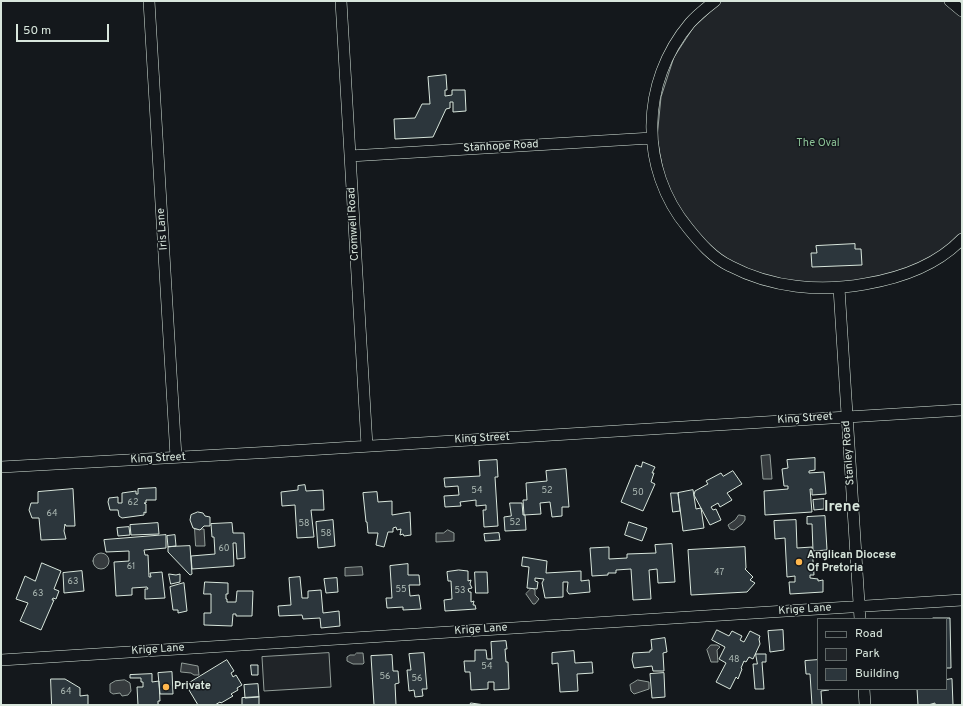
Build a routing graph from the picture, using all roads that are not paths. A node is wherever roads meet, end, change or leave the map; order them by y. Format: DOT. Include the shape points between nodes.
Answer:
graph roads {
  1 [pos="149,1"];
  2 [pos="341,1"];
  3 [pos="715,1"];
  4 [pos="950,1"];
  5 [pos="962,11"];
  6 [pos="652,138"];
  7 [pos="350,156"];
  8 [pos="962,239"];
  9 [pos="839,288"];
  10 [pos="962,410"];
  11 [pos="847,417"];
  12 [pos="367,446"];
  13 [pos="176,457"];
  14 [pos="1,467"];
  15 [pos="962,600"];
  16 [pos="859,606"];
  17 [pos="860,618"];
  18 [pos="1,660"];
  19 [pos="864,690"];
  20 [pos="865,705"];
  1 -- 13 [label="street, Iris Lane"];
  2 -- 7 [label="street, Cromwell Road"];
  3 -- 6 [label="street" via="689,24 665,64 652,110"];
  4 -- 5 [label="street"];
  6 -- 7 [label="street, Stanhope Road"];
  6 -- 9 [label="street" via="656,166 670,202 682,221 708,250 731,267 765,280 801,287"];
  7 -- 12 [label="street, Cromwell Road"];
  8 -- 9 [label="street" via="949,252 903,276"];
  9 -- 11 [label="street, Stanley Road"];
  10 -- 11 [label="street, King Street"];
  11 -- 12 [label="street, King Street"];
  11 -- 16 [label="street, Stanley Road"];
  12 -- 13 [label="street, King Street"];
  13 -- 14 [label="street, King Street"];
  15 -- 16 [label="street, Krige Lane"];
  16 -- 17 [label="street, Stanley Road"];
  16 -- 18 [label="street, Krige Lane"];
  19 -- 20 [label="street"];
}
